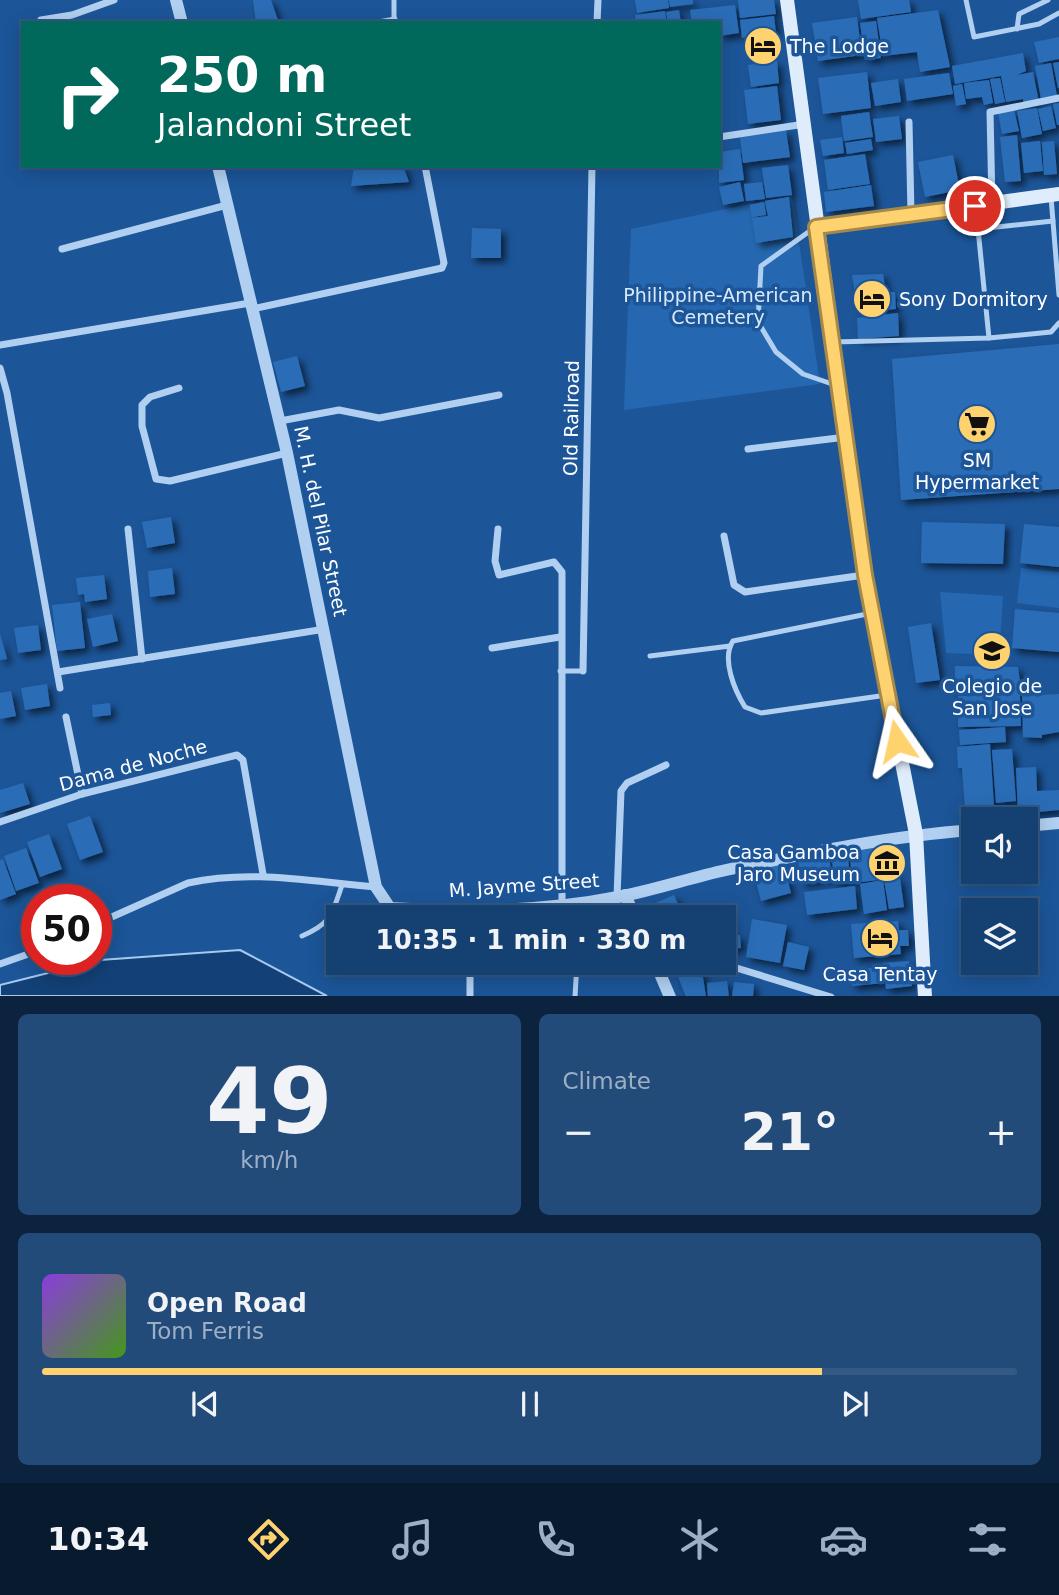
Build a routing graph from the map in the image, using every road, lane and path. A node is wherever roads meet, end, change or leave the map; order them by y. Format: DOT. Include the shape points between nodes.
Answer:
graph roads {
  1 [pos="114,0"];
  2 [pos="176,0"];
  3 [pos="394,0"];
  4 [pos="598,0"];
  5 [pos="787,0"];
  6 [pos="966,0"];
  7 [pos="1048,0"];
  8 [pos="1059,13"];
  9 [pos="41,20"];
  10 [pos="181,21"];
  11 [pos="395,21"];
  12 [pos="597,21"];
  13 [pos="1017,29"];
  14 [pos="1059,98"];
  15 [pos="909,122"];
  16 [pos="806,124"];
  17 [pos="721,137"];
  18 [pos="218,168"];
  19 [pos="425,168"];
  20 [pos="592,168"];
  21 [pos="1055,195"];
  22 [pos="992,204"];
  23 [pos="227,205"];
  24 [pos="911,214"];
  25 [pos="1053,220"];
  26 [pos="816,227"];
  27 [pos="62,248"];
  28 [pos="1059,295"];
  29 [pos="251,306"];
  30 [pos="1059,323"];
  31 [pos="989,338"];
  32 [pos="834,342"];
  33 [pos="0,345"];
  34 [pos="0,368"];
  35 [pos="838,386"];
  36 [pos="179,388"];
  37 [pos="499,395"];
  38 [pos="280,421"];
  39 [pos="846,437"];
  40 [pos="748,449"];
  41 [pos="287,453"];
  42 [pos="128,529"];
  43 [pos="498,529"];
  44 [pos="724,536"];
  45 [pos="865,575"];
  46 [pos="872,613"];
  47 [pos="325,629"];
  48 [pos="560,637"];
  49 [pos="730,646"];
  50 [pos="492,648"];
  51 [pos="650,656"];
  52 [pos="142,659"];
  53 [pos="560,671"];
  54 [pos="583,671"];
  55 [pos="58,672"];
  56 [pos="60,688"];
  57 [pos="888,695"];
  58 [pos="66,717"];
  59 [pos="666,765"];
  60 [pos="82,794"];
  61 [pos="0,822"];
  62 [pos="1059,823"];
  63 [pos="1038,825"];
  64 [pos="961,831"];
  65 [pos="916,834"];
  66 [pos="263,874"];
  67 [pos="342,885"];
  68 [pos="376,887"];
  69 [pos="621,896"];
  70 [pos="580,903"];
  71 [pos="388,905"];
  72 [pos="562,905"];
  73 [pos="627,905"];
  74 [pos="112,917"];
  75 [pos="302,936"];
  76 [pos="21,957"];
  77 [pos="0,964"];
  78 [pos="736,967"];
  79 [pos="470,975"];
  80 [pos="576,975"];
  81 [pos="661,975"];
  82 [pos="470,996"];
  83 [pos="575,996"];
  84 [pos="670,996"];
  85 [pos="831,996"];
  86 [pos="925,996"];
  1 -- 9 [label="street"];
  2 -- 10 [label="street"];
  3 -- 11 [label="lane"];
  4 -- 12 [label="street"];
  5 -- 16 [label="main road"];
  6 -- 13 [label="lane" via="974,37"];
  7 -- 13 [label="lane" via="1019,14"];
  8 -- 13 [label="lane"];
  14 -- 22 [label="street" via="990,112"];
  15 -- 24 [label="street"];
  16 -- 17 [label="street"];
  16 -- 26 [label="main road"];
  18 -- 23 [label="street, M. H. del Pilar Street"];
  19 -- 29 [label="street" via="442,268"];
  20 -- 54 [label="street, Old Railroad"];
  21 -- 22 [label="main road"];
  21 -- 25 [label="lane"];
  22 -- 24 [label="main road"];
  23 -- 27 [label="street"];
  23 -- 29 [label="street, M. H. del Pilar Street"];
  24 -- 26 [label="main road"];
  25 -- 28 [label="lane"];
  25 -- 31 [label="lane" via="978,229"];
  26 -- 32 [label="main road"];
  26 -- 35 [label="lane" via="761,266 758,322 776,352 803,374"];
  29 -- 33 [label="street"];
  29 -- 38 [label="street, M. H. del Pilar Street"];
  30 -- 31 [label="lane" via="1051,332"];
  31 -- 32 [label="lane"];
  32 -- 35 [label="main road"];
  34 -- 55 [label="street"];
  35 -- 39 [label="main road"];
  36 -- 41 [label="street" via="150,397 142,405 142,426 156,479 170,481"];
  37 -- 38 [label="street" via="379,418 339,410"];
  38 -- 41 [label="street, M. H. del Pilar Street"];
  39 -- 40 [label="street"];
  39 -- 45 [label="main road"];
  41 -- 47 [label="street, M. H. del Pilar Street"];
  42 -- 52 [label="street"];
  43 -- 48 [label="street" via="495,561 499,575 554,562 560,566"];
  44 -- 45 [label="street" via="734,585 745,592"];
  45 -- 46 [label="main road"];
  46 -- 49 [label="lane" via="741,638"];
  46 -- 57 [label="main road"];
  47 -- 52 [label="street"];
  47 -- 68 [label="street, M. H. del Pilar Street"];
  48 -- 50 [label="street"];
  48 -- 53 [label="street"];
  49 -- 51 [label="lane"];
  49 -- 57 [label="lane" via="732,678 745,707 753,712"];
  52 -- 55 [label="street"];
  53 -- 54 [label="lane"];
  53 -- 72 [label="street"];
  55 -- 56 [label="street"];
  57 -- 65 [label="main road"];
  58 -- 60 [label="street"];
  59 -- 69 [label="street" via="627,783 621,791"];
  60 -- 61 [label="street, Dama de Noche"];
  60 -- 66 [label="street, Dama de Noche" via="237,755 243,760"];
  62 -- 63 [label="street"];
  64 -- 65 [label="street, M. Jayme Street"];
  65 -- 69 [label="street, M. Jayme Street"];
  65 -- 86 [label="main road"];
  66 -- 67 [label="street"];
  66 -- 74 [label="street" via="188,883"];
  67 -- 68 [label="street"];
  67 -- 75 [label="lane" via="330,919"];
  68 -- 71 [label="street, M. Jayme Street"];
  69 -- 70 [label="street, M. Jayme Street"];
  69 -- 73 [label="street"];
  70 -- 72 [label="street, M. Jayme Street"];
  76 -- 77 [label="street"];
  78 -- 85 [label="street"];
  79 -- 82 [label="street"];
  80 -- 83 [label="lane"];
  81 -- 84 [label="street"];
}
